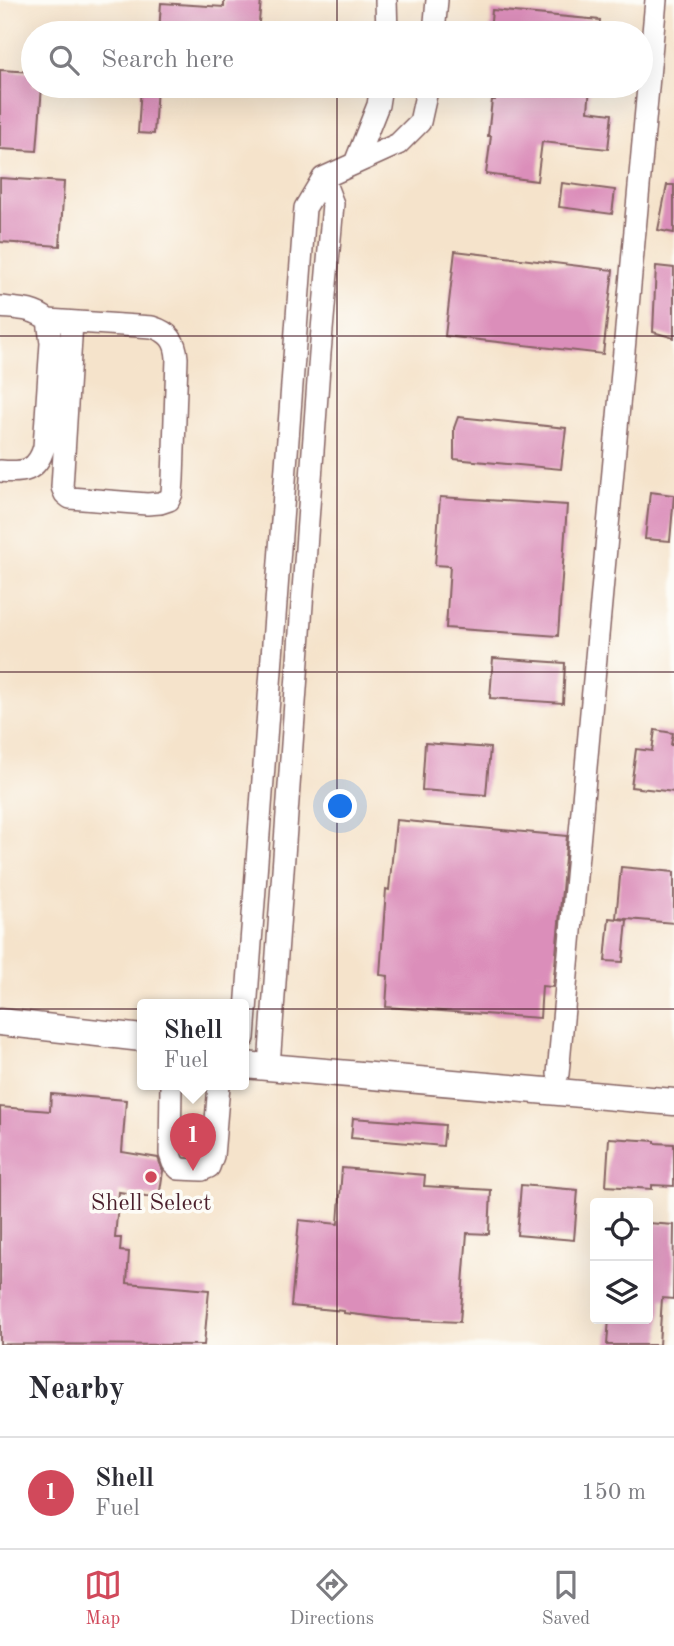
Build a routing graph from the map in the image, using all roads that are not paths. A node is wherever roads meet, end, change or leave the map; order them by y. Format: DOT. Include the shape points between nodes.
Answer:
graph roads {
  1 [pos="386,0"];
  2 [pos="656,0"];
  3 [pos="431,1"];
  4 [pos="387,21"];
  5 [pos="433,21"];
  6 [pos="653,33"];
  7 [pos="379,98"];
  8 [pos="425,98"];
  9 [pos="647,98"];
  10 [pos="355,163"];
  11 [pos="323,178"];
  12 [pos="0,307"];
  13 [pos="48,320"];
  14 [pos="72,322"];
  15 [pos="294,350"];
  16 [pos="320,353"];
  17 [pos="0,471"];
  18 [pos="265,749"];
  19 [pos="291,750"];
  20 [pos="247,999"];
  21 [pos="0,1022"];
  22 [pos="137,1037"];
  23 [pos="0,1039"];
  24 [pos="137,1053"];
  25 [pos="256,1058"];
  26 [pos="557,1083"];
  27 [pos="674,1084"];
  28 [pos="171,1090"];
  29 [pos="219,1090"];
  30 [pos="674,1102"];
  1 -- 4 [label="street"];
  2 -- 6 [label="street"];
  3 -- 5 [label="street"];
  7 -- 10 [label="street"];
  8 -- 10 [label="street" via="420,122 398,144"];
  9 -- 26 [label="street"];
  10 -- 11 [label="street"];
  11 -- 15 [label="street" via="305,208"];
  11 -- 16 [label="street" via="333,204"];
  12 -- 13 [label="street" via="28,310"];
  13 -- 14 [label="street"];
  13 -- 17 [label="street" via="51,343 43,454 29,470"];
  14 -- 14 [label="street" via="152,327 174,341 177,385 169,500 147,504 65,494"];
  15 -- 16 [label="street"];
  15 -- 18 [label="street"];
  16 -- 19 [label="street"];
  18 -- 19 [label="street"];
  18 -- 20 [label="street"];
  19 -- 25 [label="street"];
  21 -- 22 [label="main road"];
  23 -- 24 [label="main road"];
  25 -- 26 [label="main road"];
  26 -- 27 [label="main road"];
  26 -- 30 [label="main road"];
  28 -- 29 [label="street" via="173,1163 179,1169 202,1170 209,1167 213,1156"];
}
